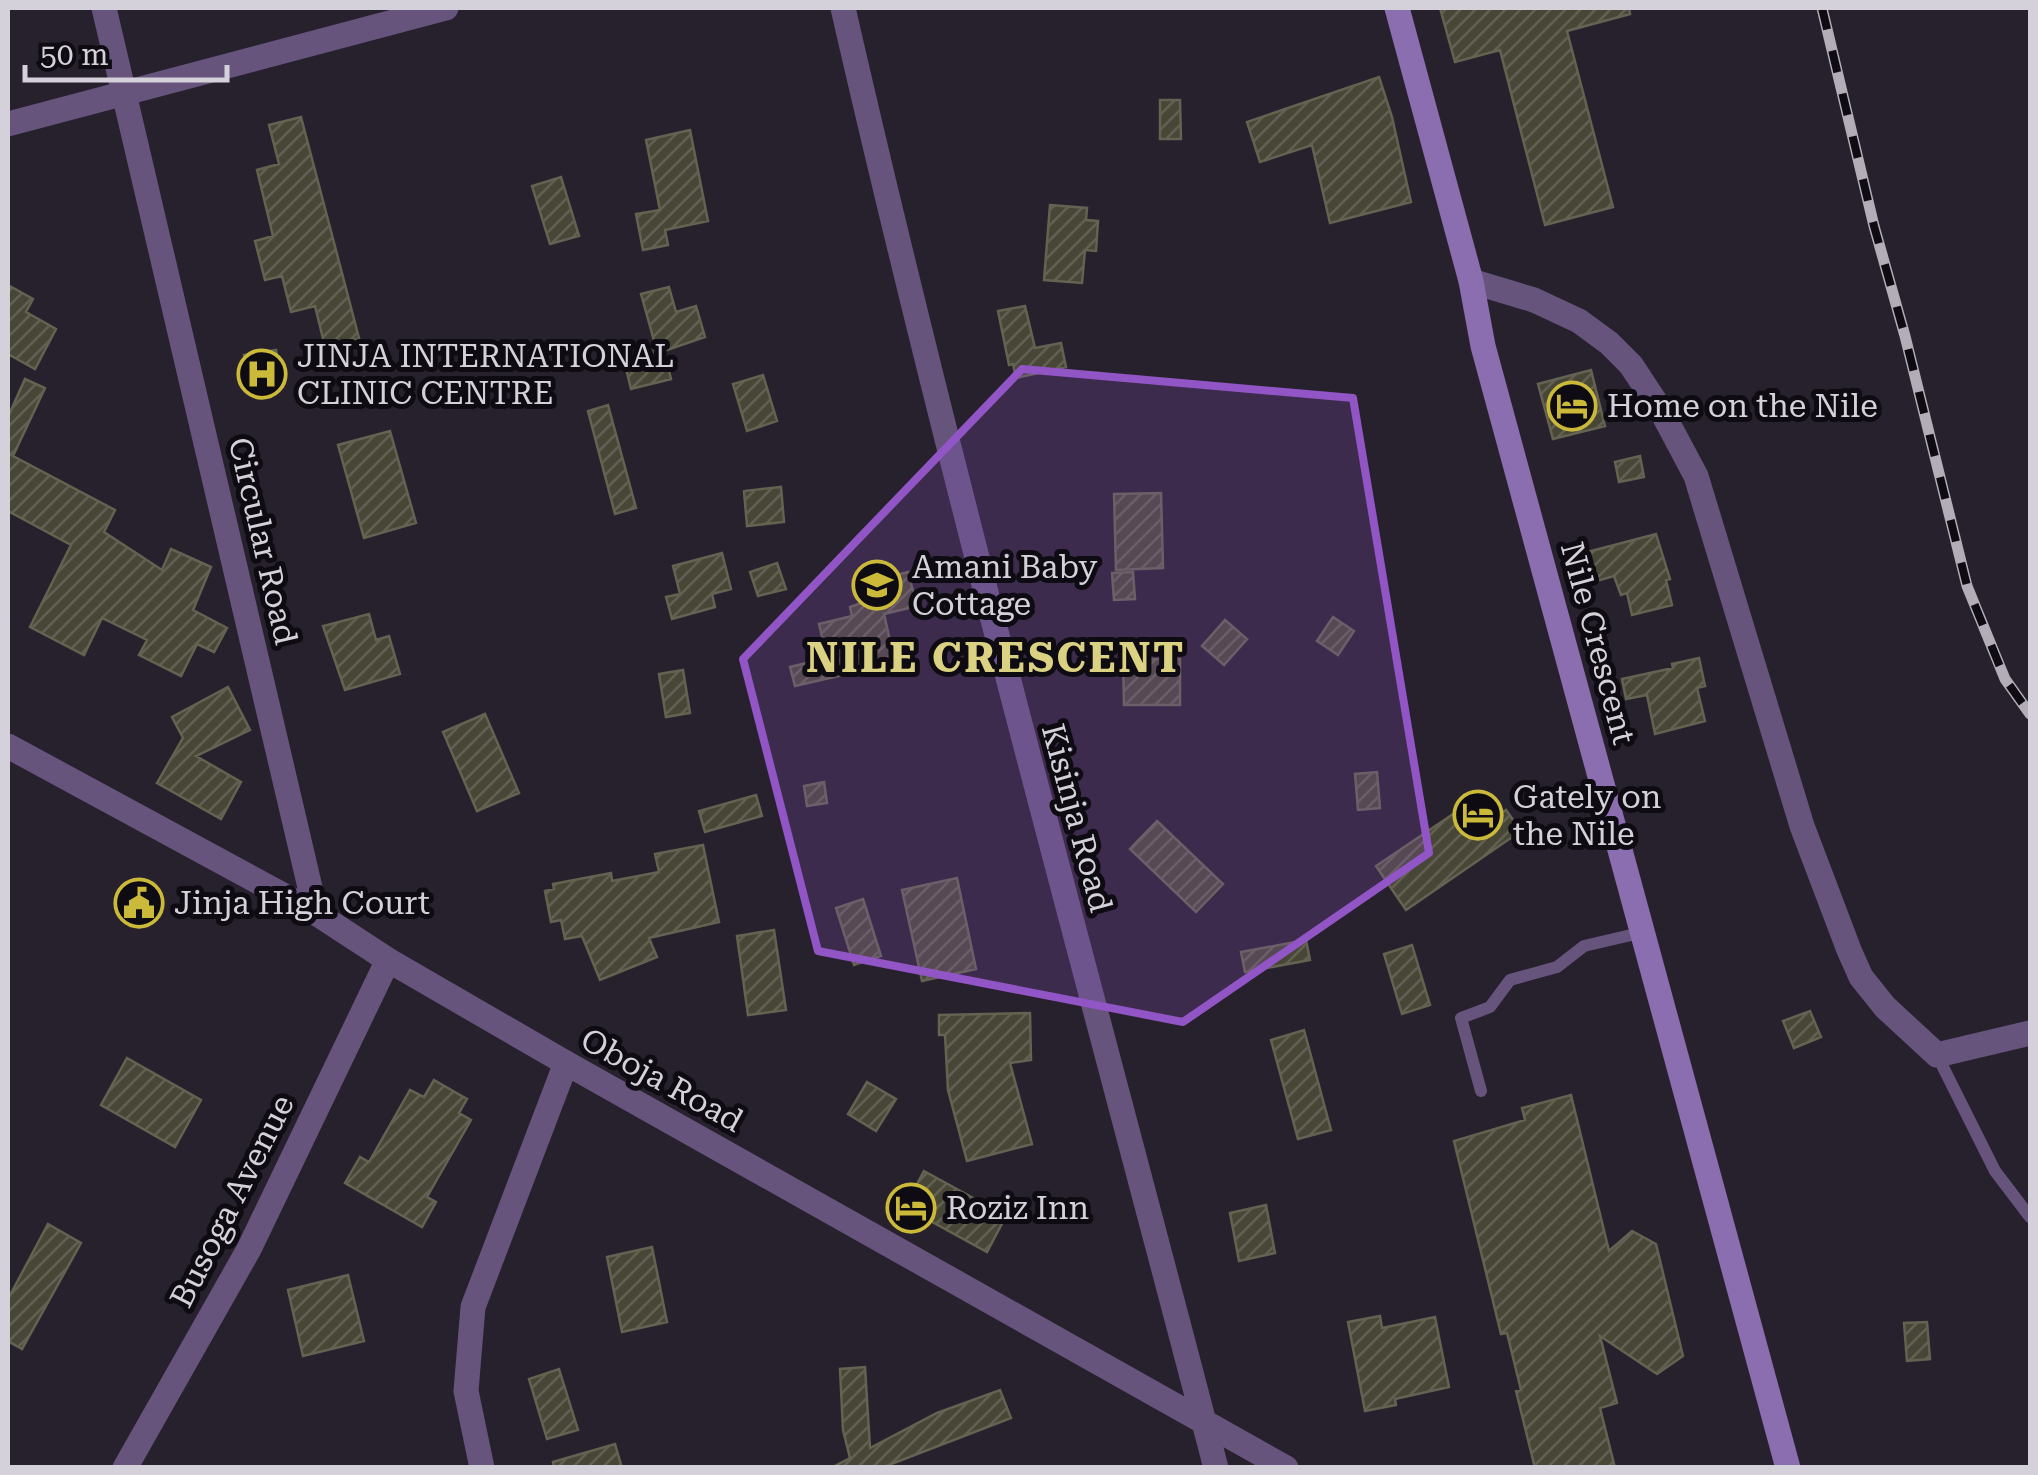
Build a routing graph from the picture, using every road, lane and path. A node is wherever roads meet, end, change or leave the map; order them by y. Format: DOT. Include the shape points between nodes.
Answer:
graph roads {
  1 [pos="104,8"];
  2 [pos="446,8"];
  3 [pos="843,8"];
  4 [pos="1398,8"];
  5 [pos="126,92"];
  6 [pos="8,124"];
  7 [pos="1470,281"];
  8 [pos="8,746"];
  9 [pos="316,913"];
  10 [pos="1644,932"];
  11 [pos="388,960"];
  12 [pos="2030,1033"];
  13 [pos="1937,1054"];
  14 [pos="566,1064"];
  15 [pos="1480,1091"];
  16 [pos="2030,1217"];
  17 [pos="1204,1422"];
  18 [pos="125,1468"];
  19 [pos="482,1468"];
  20 [pos="1216,1468"];
  21 [pos="1286,1468"];
  22 [pos="1788,1468"];
  1 -- 5 [label="street, Circular Road"];
  2 -- 5 [label="street"];
  3 -- 17 [label="street, Kisinja Road" via="1029,765"];
  4 -- 7 [label="street, Nile Crescent"];
  5 -- 6 [label="street"];
  5 -- 9 [label="street, Circular Road"];
  7 -- 10 [label="street, Nile Crescent"];
  7 -- 13 [label="street" via="1579,321 1631,365 1662,412 1696,476 1802,826 1849,950 1885,1007"];
  8 -- 9 [label="street, Oboja Road"];
  9 -- 11 [label="street, Oboja Road"];
  10 -- 15 [label="lane" via="1584,946 1557,966 1510,980 1490,1007 1461,1018"];
  10 -- 22 [label="street, Nile Crescent"];
  11 -- 14 [label="street, Oboja Road"];
  11 -- 18 [label="street, Busoga Avenue" via="248,1249"];
  12 -- 13 [label="street"];
  13 -- 16 [label="lane" via="1995,1171"];
  14 -- 17 [label="street, Oboja Road"];
  14 -- 19 [label="street" via="473,1308 466,1390"];
  17 -- 20 [label="street, Kisinja Road"];
  17 -- 21 [label="street, Oboja Road"];
}
